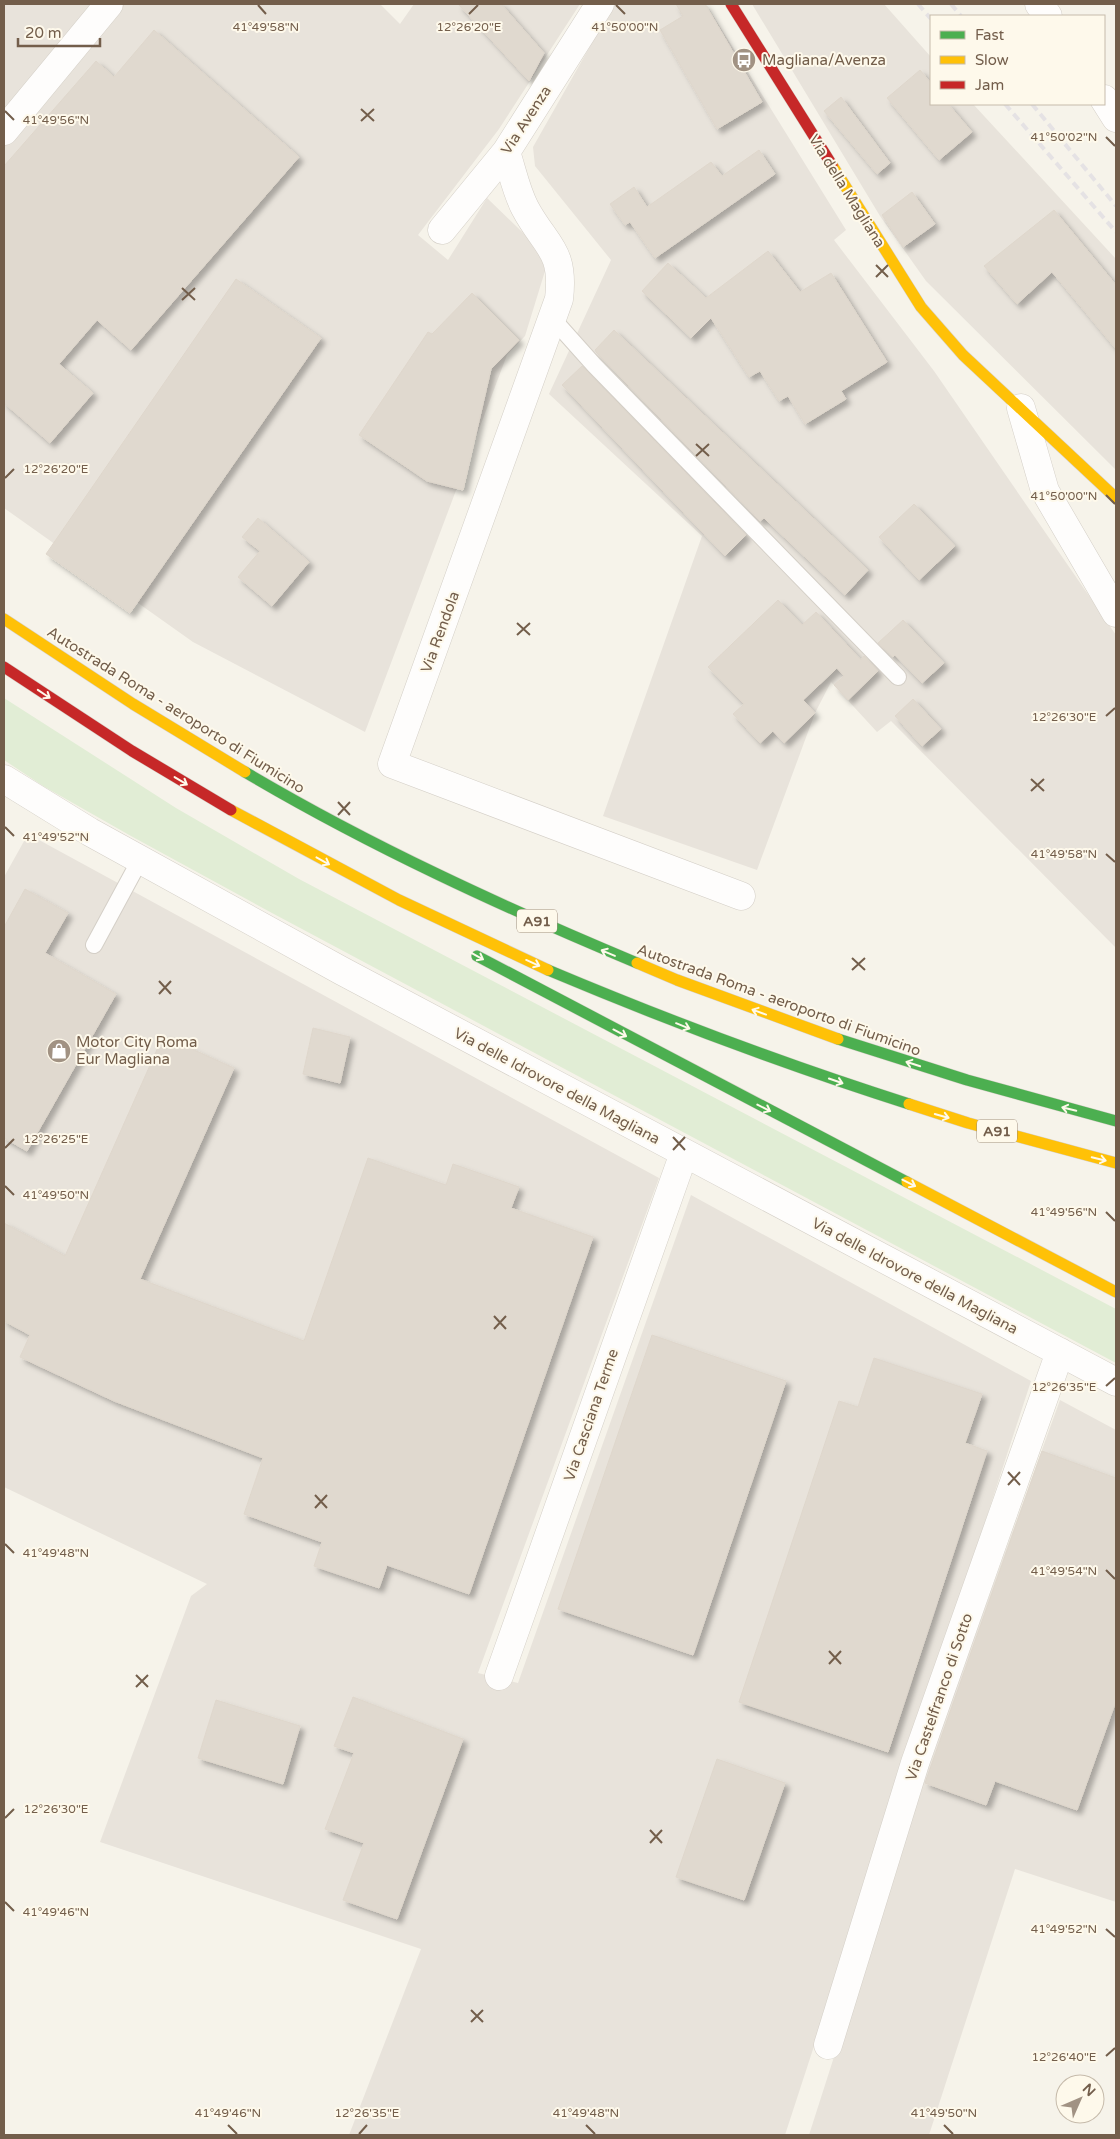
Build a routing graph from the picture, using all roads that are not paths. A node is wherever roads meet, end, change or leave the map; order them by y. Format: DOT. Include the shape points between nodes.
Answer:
graph roads {
  1 [pos="109,4"];
  2 [pos="600,4"];
  3 [pos="731,4"];
  4 [pos="1039,4"];
  5 [pos="1047,15"];
  6 [pos="1105,101"];
  7 [pos="1116,118"];
  8 [pos="4,131"];
  9 [pos="506,152"];
  10 [pos="442,230"];
  11 [pos="552,318"];
  12 [pos="1021,408"];
  13 [pos="1116,498"];
  14 [pos="1116,613"];
  15 [pos="4,619"];
  16 [pos="4,667"];
  17 [pos="898,677"];
  18 [pos="4,779"];
  19 [pos="140,860"];
  20 [pos="347,874"];
  21 [pos="741,896"];
  22 [pos="434,930"];
  23 [pos="94,945"];
  24 [pos="466,950"];
  25 [pos="1116,1121"];
  26 [pos="684,1153"];
  27 [pos="1116,1163"];
  28 [pos="1116,1292"];
  29 [pos="1060,1352"];
  30 [pos="1116,1382"];
  31 [pos="499,1676"];
  32 [pos="828,2045"];
  1 -- 8 [label="street"];
  2 -- 9 [label="street, Via Avenza"];
  3 -- 12 [label="main road, Via della Magliana" via="921,308 963,355"];
  4 -- 5 [label="street"];
  6 -- 7 [label="street"];
  9 -- 10 [label="street, Via Avenza"];
  9 -- 11 [label="street, Via Rendola" via="524,208 555,253 561,281"];
  11 -- 17 [label="lane"];
  11 -- 21 [label="street, Via Rendola" via="392,764"];
  12 -- 13 [label="main road, Via della Magliana"];
  12 -- 14 [label="street" via="1045,491"];
  25 -- 15 [label="main road, Autostrada Roma - aeroporto di Fiumicino / A91, one-way" via="948,1076 813,1031 674,980 512,910 401,858 293,801 136,707"];
  16 -- 20 [label="main road, A91, one-way" via="143,758"];
  18 -- 19 [label="street, Via delle Idrovore della Magliana"];
  19 -- 23 [label="lane"];
  19 -- 26 [label="street, Via delle Idrovore della Magliana"];
  20 -- 22 [label="main road"];
  20 -- 27 [label="main road, A91, one-way" via="546,969 711,1036 937,1114"];
  24 -- 28 [label="main road, one-way"];
  26 -- 29 [label="street, Via delle Idrovore della Magliana"];
  26 -- 31 [label="street, Via Casciana Terme"];
  29 -- 30 [label="street, Via delle Idrovore della Magliana"];
  29 -- 32 [label="street, Via Castelfranco di Sotto" via="915,1763"];
}
